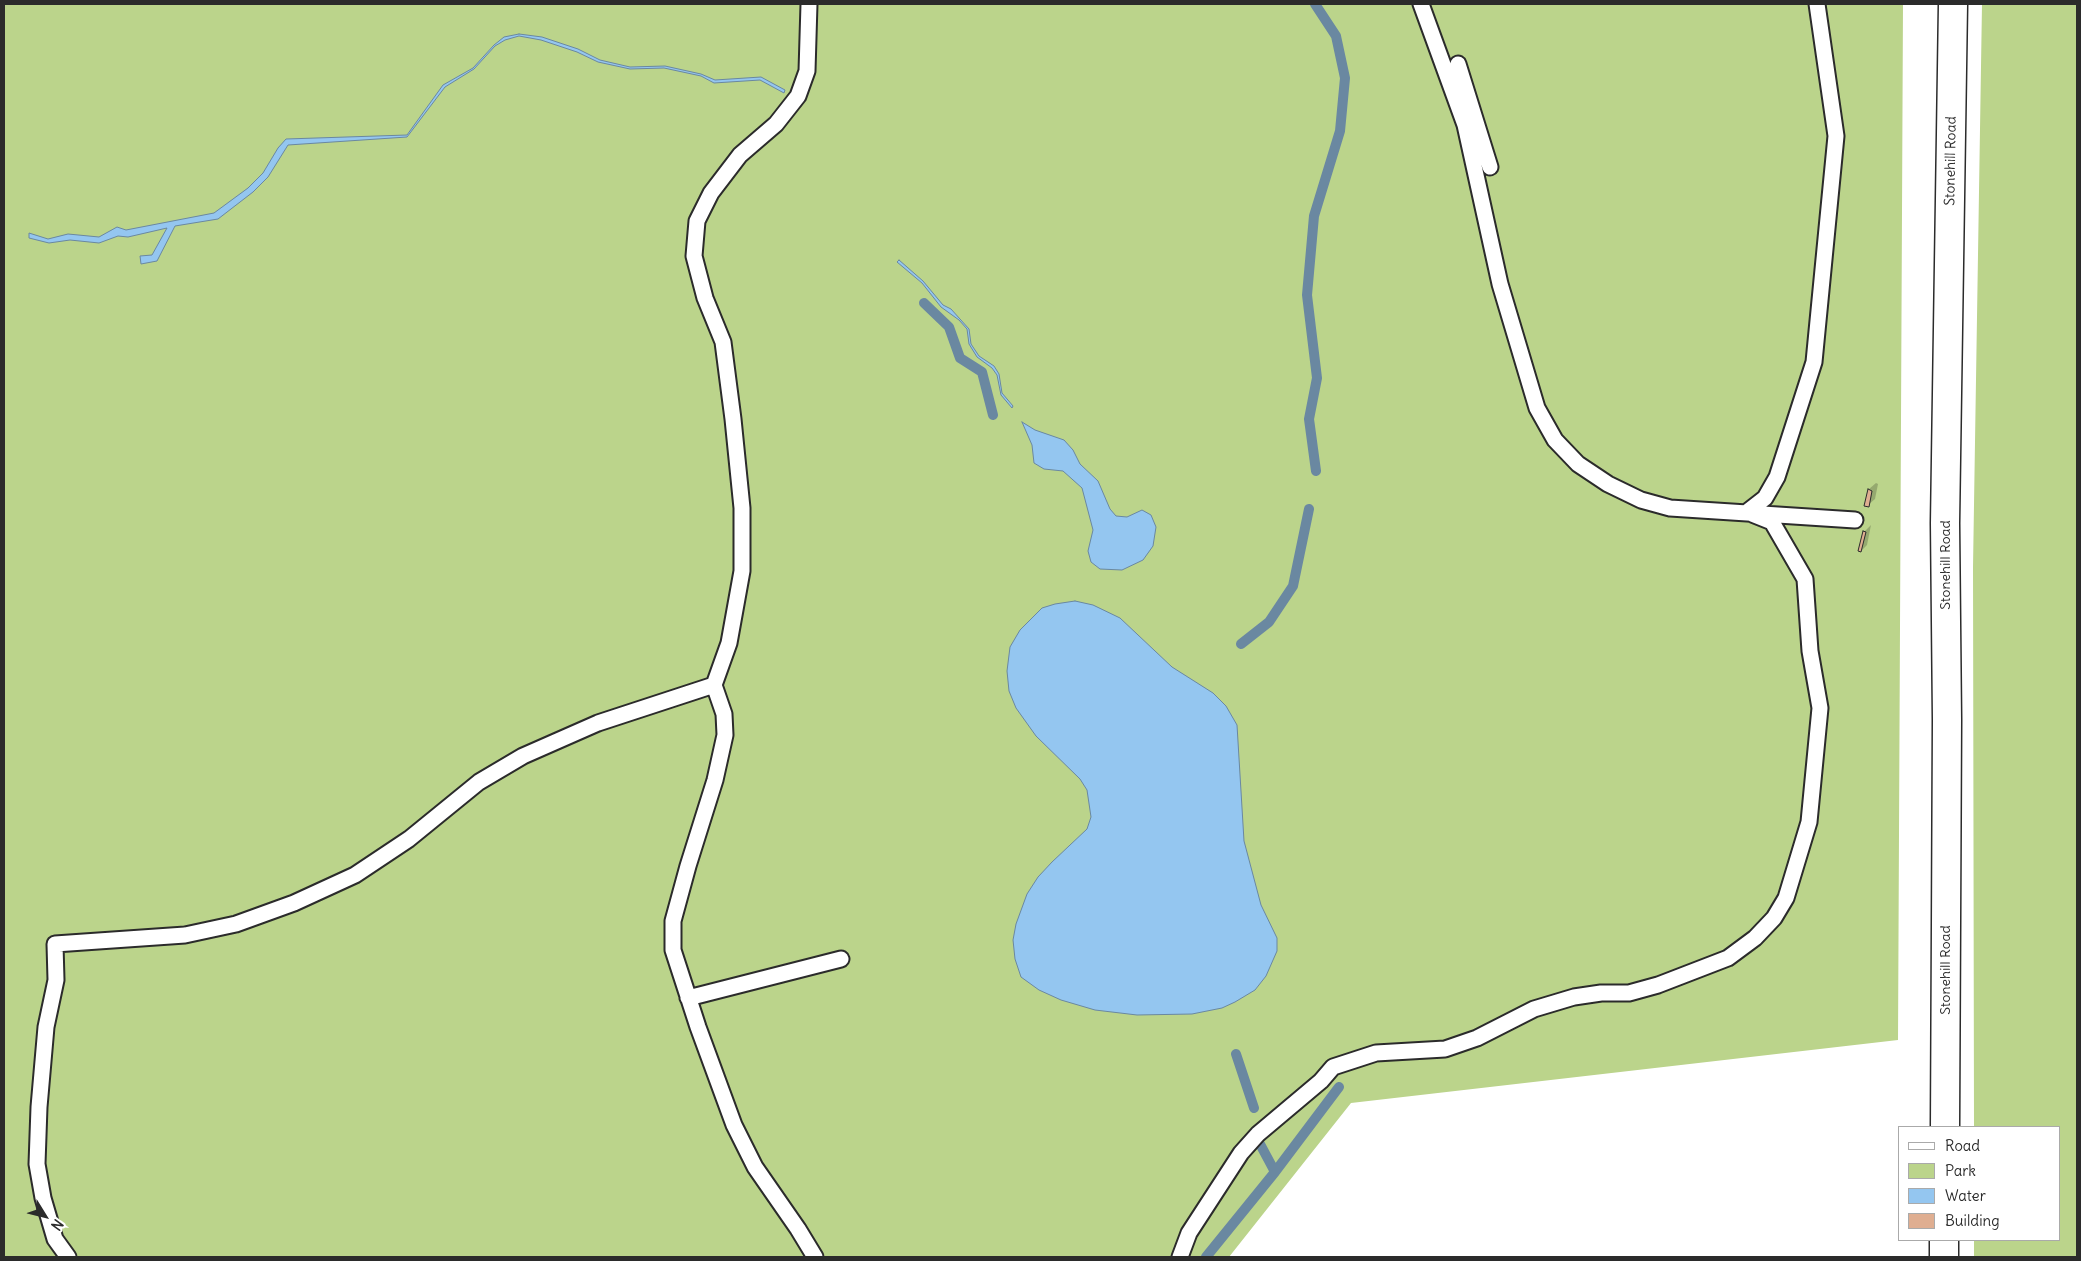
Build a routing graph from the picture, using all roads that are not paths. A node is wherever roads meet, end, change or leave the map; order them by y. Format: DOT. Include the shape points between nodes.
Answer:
graph roads {
  1 [pos="809,4"];
  2 [pos="1421,4"];
  3 [pos="1817,4"];
  4 [pos="1953,4"];
  5 [pos="1458,64"];
  6 [pos="1490,167"];
  7 [pos="1746,512"];
  8 [pos="1855,520"];
  9 [pos="714,685"];
  10 [pos="841,959"];
  11 [pos="688,998"];
  12 [pos="1945,1126"];
  13 [pos="1944,1241"];
  14 [pos="68,1257"];
  15 [pos="815,1257"];
  16 [pos="1180,1257"];
  17 [pos="1944,1257"];
  1 -- 9 [label="lane" via="807,71 798,96 776,124 740,155 711,193 698,222 694,256 705,298 723,342 742,508 742,571 729,643"];
  2 -- 7 [label="lane" via="1465,125 1500,284 1537,408 1555,440 1578,464 1608,484 1642,500 1670,508"];
  3 -- 7 [label="lane" via="1836,136 1814,362 1778,477 1765,498"];
  4 -- 12 [label="street, Stonehill Road" via="1945,523"];
  5 -- 6 [label="lane"];
  7 -- 8 [label="lane"];
  7 -- 16 [label="lane" via="1772,522 1805,579 1810,651 1820,708 1809,822 1786,898 1774,918 1755,938 1728,958 1658,985 1629,993 1574,997 1534,1009 1477,1038 1445,1049 1376,1053 1333,1067 1258,1134 1242,1153 1189,1233"];
  9 -- 11 [label="lane" via="724,714 725,735 673,921 673,950"];
  9 -- 14 [label="lane" via="598,723 523,756 479,782 409,839 355,875 294,902 236,924 185,935 55,944 56,980 46,1027 37,1164 43,1198 56,1239"];
  10 -- 11 [label="lane"];
  11 -- 15 [label="lane" via="734,1125 755,1167"];
  13 -- 17 [label="street"];
}
